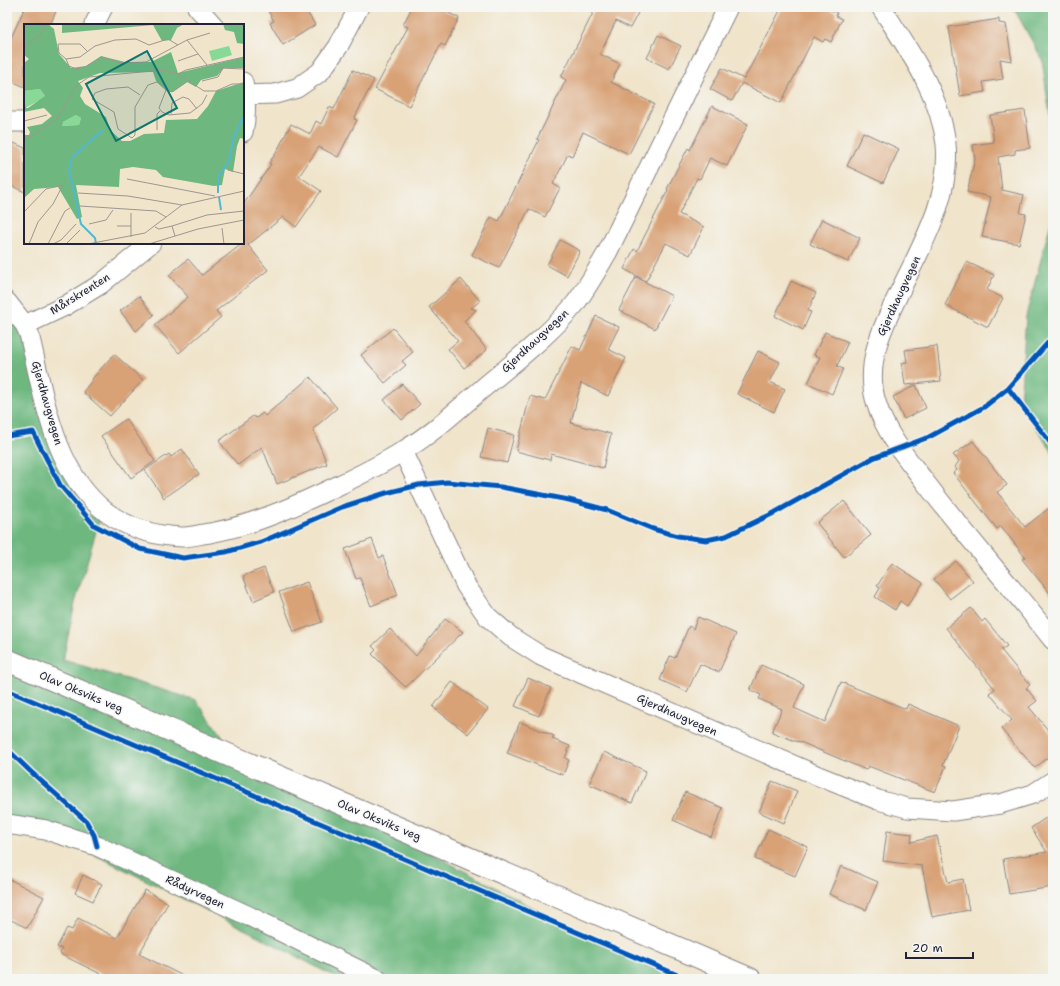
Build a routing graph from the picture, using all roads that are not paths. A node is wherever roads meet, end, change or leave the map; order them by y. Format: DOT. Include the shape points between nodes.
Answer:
graph roads {
  1 [pos="103,7"];
  2 [pos="197,7"];
  3 [pos="359,7"];
  4 [pos="728,7"];
  5 [pos="881,7"];
  6 [pos="94,24"];
  7 [pos="212,24"];
  8 [pos="244,88"];
  9 [pos="7,122"];
  10 [pos="24,122"];
  11 [pos="244,125"];
  12 [pos="150,244"];
  13 [pos="7,302"];
  14 [pos="25,325"];
  15 [pos="403,451"];
  16 [pos="1053,640"];
  17 [pos="7,660"];
  18 [pos="1053,781"];
  19 [pos="7,824"];
  20 [pos="377,979"];
  21 [pos="750,979"];
  1 -- 6 [label="street"];
  2 -- 7 [label="street"];
  3 -- 8 [label="street" via="338,47 320,72 297,88 275,94"];
  4 -- 15 [label="street, Gjerdhaugvegen" via="607,253 575,303 511,365 430,433"];
  5 -- 16 [label="street, Gjerdhaugvegen" via="916,62 936,104 946,144 946,160 943,190 927,236 888,314 879,338 872,371 876,404 886,428 904,454"];
  8 -- 11 [label="street"];
  9 -- 10 [label="street"];
  12 -- 14 [label="street, Mårskrenten" via="101,284 65,306"];
  13 -- 14 [label="street, Gjerdhaugvegen"];
  14 -- 15 [label="street, Gjerdhaugvegen" via="53,433 72,472 81,486 106,512 134,528 182,537 228,529 314,498"];
  15 -- 18 [label="street, Gjerdhaugvegen" via="466,586 488,617 511,637 541,656 816,775 878,800 907,808 952,811 1000,804 1033,794"];
  17 -- 21 [label="street, Olav Oksviks veg"];
  19 -- 20 [label="street, Rådyrvegen" via="46,830 97,846"];
}
